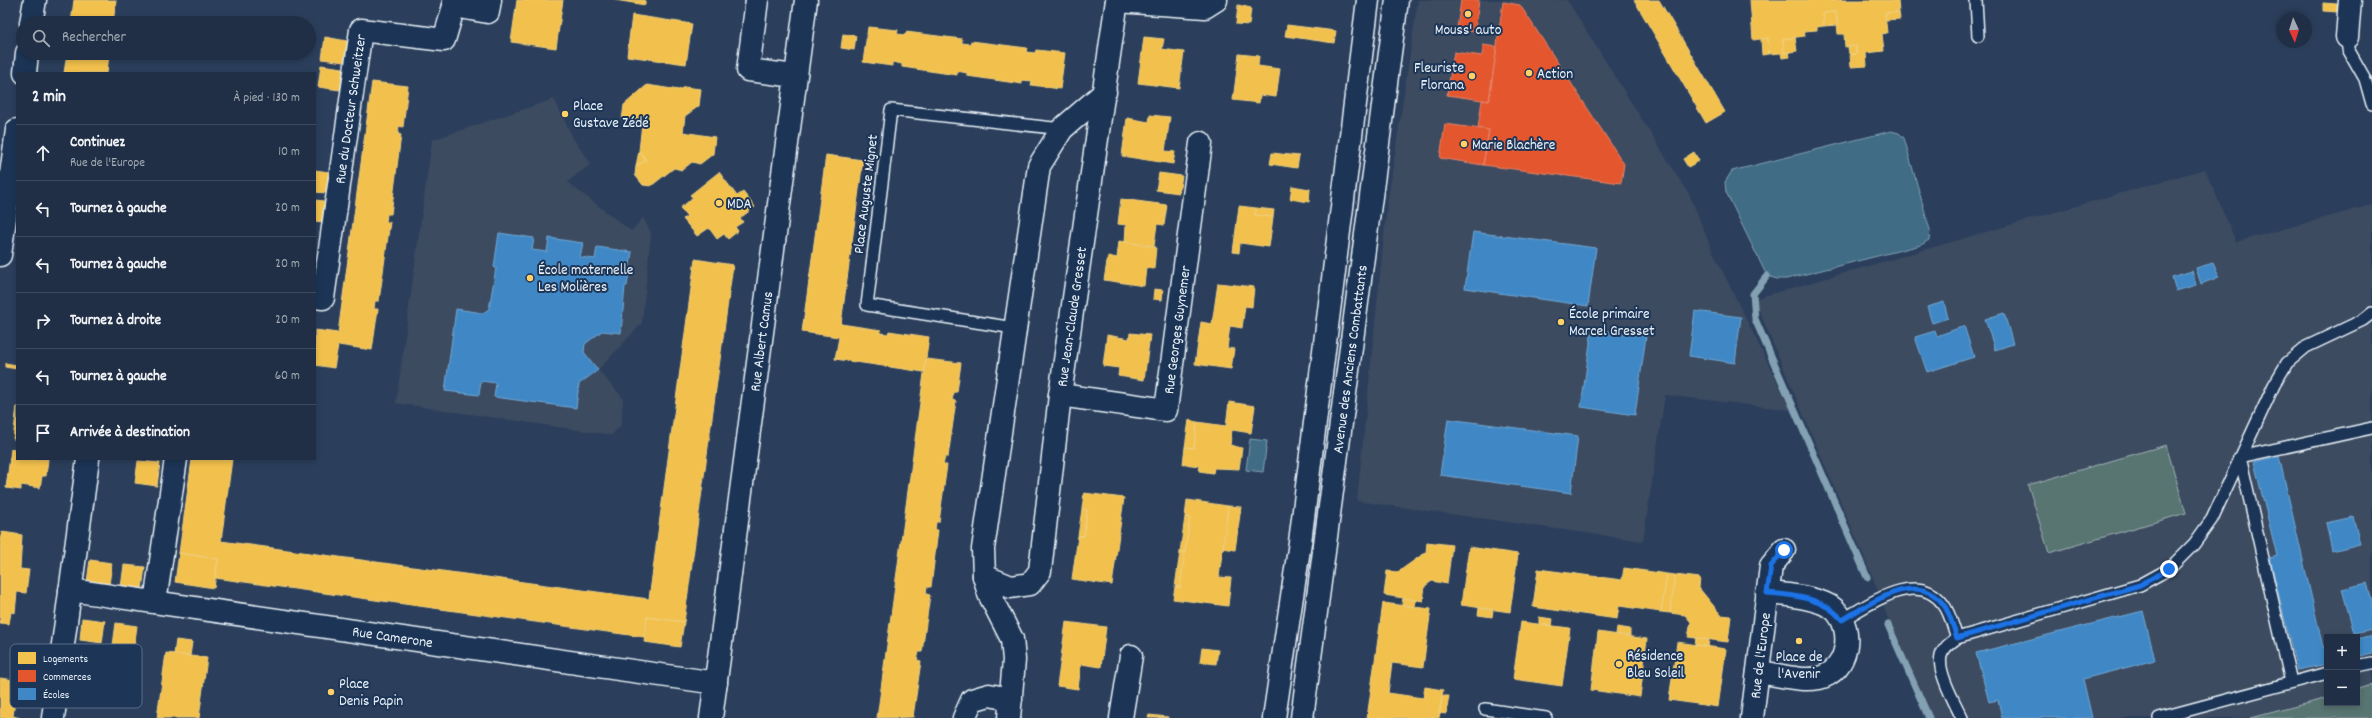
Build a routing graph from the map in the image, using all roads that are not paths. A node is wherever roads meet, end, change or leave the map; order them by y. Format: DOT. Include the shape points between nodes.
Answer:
graph roads {
  1 [pos="35,0"];
  2 [pos="490,0"];
  3 [pos="757,0"];
  4 [pos="806,0"];
  5 [pos="1117,0"];
  6 [pos="1216,0"];
  7 [pos="1368,0"];
  8 [pos="1397,0"];
  9 [pos="1976,0"];
  10 [pos="2350,0"];
  11 [pos="454,3"];
  12 [pos="33,16"];
  13 [pos="1978,36"];
  14 [pos="2347,37"];
  15 [pos="26,60"];
  16 [pos="25,72"];
  17 [pos="795,76"];
  18 [pos="1105,92"];
  19 [pos="2372,104"];
  20 [pos="1062,129"];
  21 [pos="16,137"];
  22 [pos="1201,143"];
  23 [pos="1096,151"];
  24 [pos="0,254"];
  25 [pos="316,297"];
  26 [pos="2372,313"];
  27 [pos="1014,328"];
  28 [pos="1060,395"];
  29 [pos="2372,428"];
  30 [pos="2240,457"];
  31 [pos="88,460"];
  32 [pos="176,460"];
  33 [pos="1784,550"];
  34 [pos="984,576"];
  35 [pos="70,590"];
  36 [pos="1767,593"];
  37 [pos="155,602"];
  38 [pos="1842,620"];
  39 [pos="1957,638"];
  40 [pos="63,644"];
  41 [pos="1130,656"];
  42 [pos="2372,663"];
  43 [pos="2360,665"];
  44 [pos="1758,672"];
  45 [pos="2324,675"];
  46 [pos="2291,682"];
  47 [pos="716,683"];
  48 [pos="54,708"];
  49 [pos="1010,709"];
  50 [pos="1485,709"];
  51 [pos="53,718"];
  52 [pos="711,718"];
  53 [pos="964,718"];
  54 [pos="1121,718"];
  55 [pos="1274,718"];
  56 [pos="1302,718"];
  57 [pos="1546,718"];
  58 [pos="1752,718"];
  59 [pos="1962,718"];
  60 [pos="2158,718"];
  1 -- 12 [label="street"];
  2 -- 11 [label="street" via="488,12"];
  3 -- 17 [label="street" via="748,70"];
  4 -- 17 [label="street, Rue Albert Camus"];
  5 -- 6 [label="street" via="1205,7"];
  5 -- 18 [label="street, Rue Jean-Claude Gresset"];
  7 -- 55 [label="street, Avenue des Anciens Combattants" via="1300,542"];
  8 -- 56 [label="street, Avenue des Anciens Combattants"];
  9 -- 13 [label="lane"];
  10 -- 14 [label="street"];
  11 -- 25 [label="street, Rue du Docteur Schweitzer" via="444,40 361,30 323,298"];
  14 -- 19 [label="lane" via="2348,49 2365,79"];
  15 -- 16 [label="street"];
  17 -- 47 [label="street, Rue Albert Camus"];
  18 -- 20 [label="street"];
  18 -- 23 [label="street, Rue Jean-Claude Gresset"];
  20 -- 23 [label="street" via="1076,131 1087,138"];
  20 -- 27 [label="street" via="1039,166"];
  20 -- 27 [label="lane, Place Auguste Mignet" via="890,110 867,305"];
  21 -- 24 [label="street"];
  22 -- 28 [label="street, Rue Georges Guynemer" via="1166,410"];
  23 -- 28 [label="street, Rue Jean-Claude Gresset"];
  26 -- 30 [label="lane" via="2363,320 2306,347 2287,363"];
  27 -- 34 [label="street" via="983,549"];
  28 -- 34 [label="street, Rue Jean-Claude Gresset" via="1040,570 1030,584 1011,587"];
  29 -- 30 [label="lane"];
  30 -- 39 [label="lane" via="2212,519 2194,544 2169,569 2140,585"];
  30 -- 46 [label="lane"];
  31 -- 35 [label="street"];
  32 -- 37 [label="street"];
  33 -- 36 [label="street, Rue de l'Europe" via="1771,566"];
  34 -- 49 [label="street" via="989,594 1012,639 1014,660"];
  35 -- 37 [label="street, Rue Camerone"];
  35 -- 40 [label="street"];
  36 -- 38 [label="street" via="1785,594 1820,603 1834,610"];
  36 -- 44 [label="street, Rue de l'Europe"];
  37 -- 47 [label="street, Rue Camerone"];
  38 -- 39 [label="lane" via="1879,599 1903,590 1919,589 1935,594 1945,605"];
  38 -- 44 [label="street" via="1847,646 1842,660 1833,670 1820,678 1808,679"];
  39 -- 59 [label="lane" via="1946,646 1941,656 1941,669"];
  41 -- 54 [label="street"];
  42 -- 43 [label="lane"];
  44 -- 58 [label="street, Rue de l'Europe"];
  45 -- 46 [label="lane"];
  46 -- 60 [label="lane"];
  47 -- 52 [label="street, Rue Albert Camus"];
  48 -- 51 [label="street"];
  49 -- 53 [label="street" via="988,695 972,700"];
  50 -- 57 [label="lane"];
}
